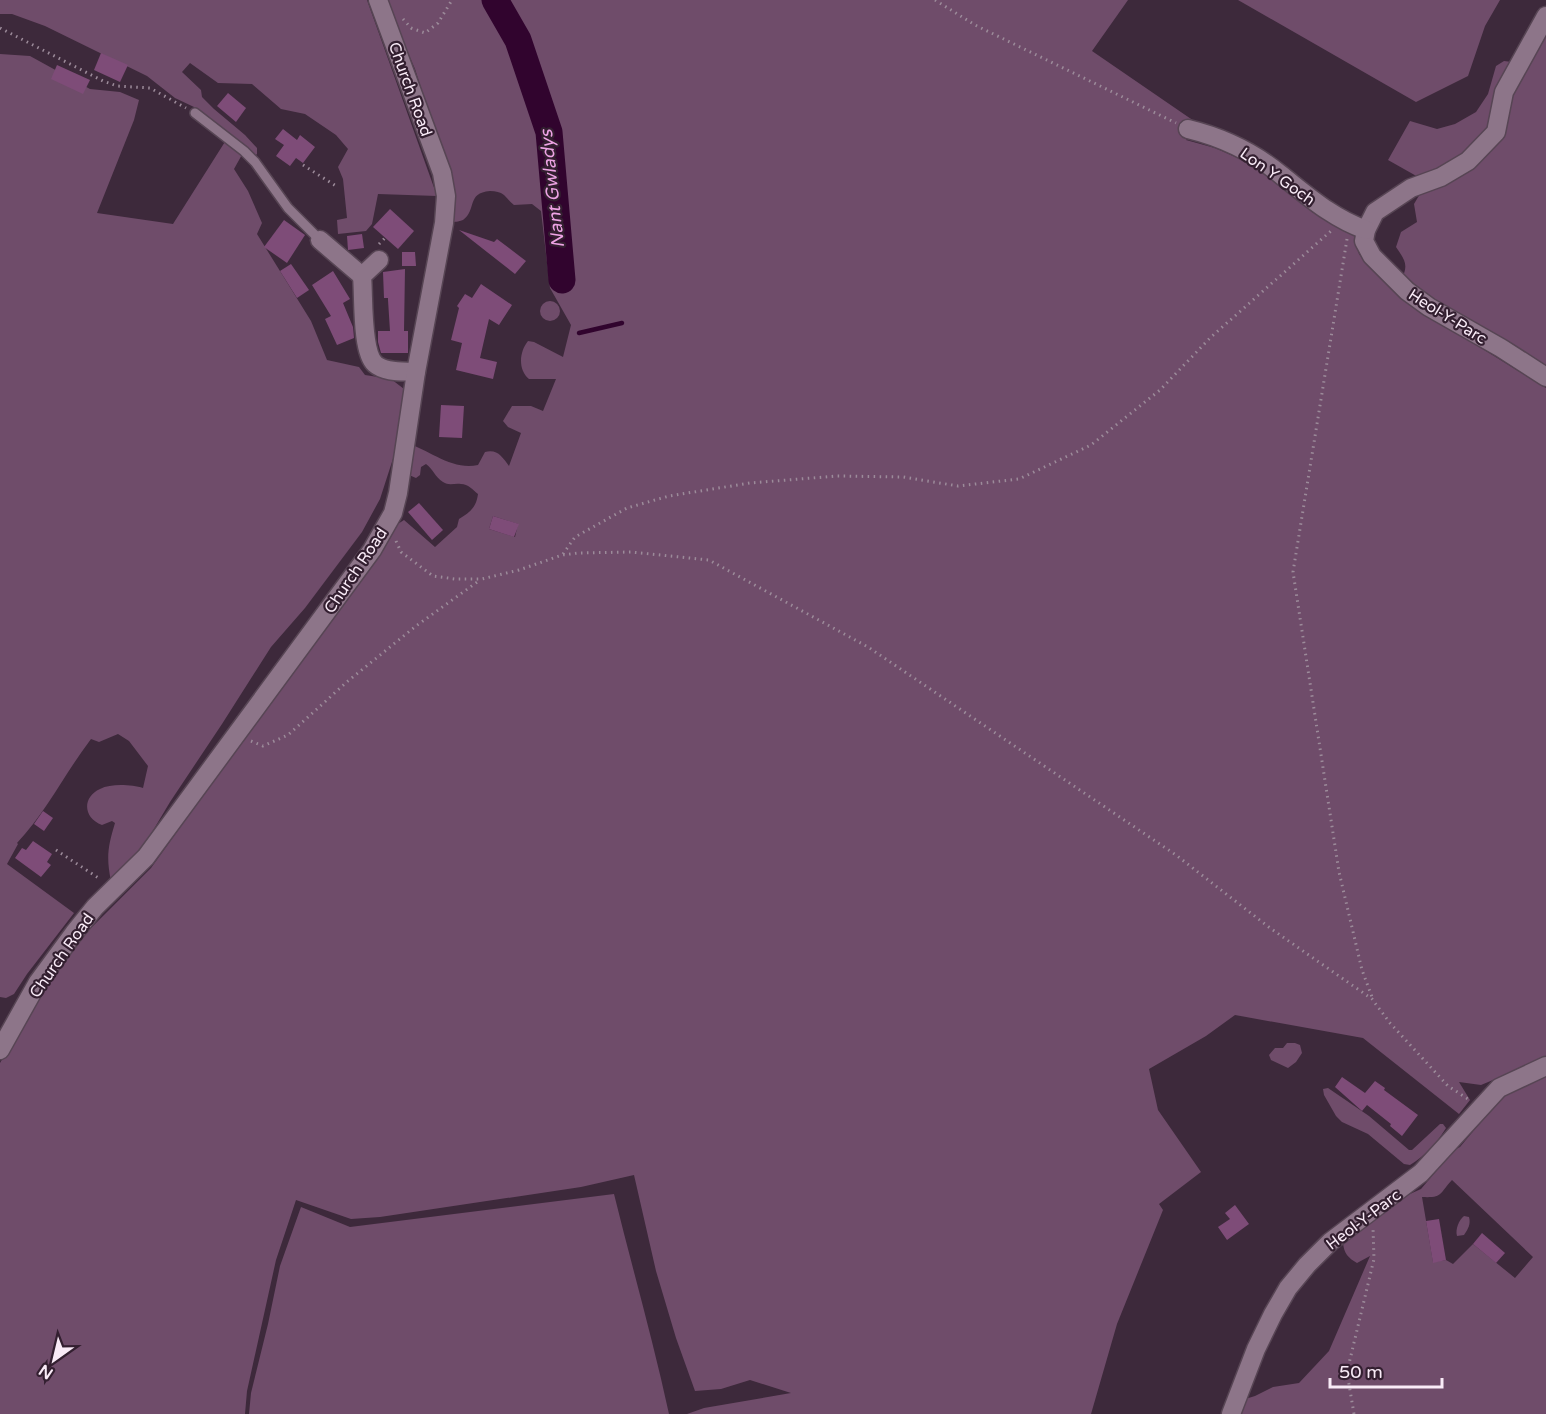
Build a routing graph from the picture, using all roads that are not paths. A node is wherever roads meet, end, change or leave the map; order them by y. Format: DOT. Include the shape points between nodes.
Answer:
graph roads {
  1 [pos="378,0"];
  2 [pos="1546,16"];
  3 [pos="195,113"];
  4 [pos="1188,129"];
  5 [pos="1366,230"];
  6 [pos="320,240"];
  7 [pos="379,260"];
  8 [pos="363,276"];
  9 [pos="416,372"];
  10 [pos="1546,377"];
  11 [pos="0,1050"];
  12 [pos="1546,1066"];
  13 [pos="1231,1414"];
  1 -- 9 [label="street, Church Road" via="442,173 446,196 439,256"];
  2 -- 5 [label="street" via="1504,92 1496,132 1468,161 1389,201 1375,212"];
  3 -- 6 [label="lane" via="255,162 288,208"];
  4 -- 5 [label="street, Lon Y Goch" via="1212,135 1257,158 1344,222"];
  5 -- 10 [label="street, Heol-Y-Parc" via="1364,241 1372,256 1407,291"];
  6 -- 8 [label="street"];
  7 -- 8 [label="street"];
  8 -- 9 [label="street" via="370,357 382,368"];
  9 -- 11 [label="street, Church Road" via="393,513 372,550 146,857 74,933 39,982"];
  12 -- 13 [label="street, Heol-Y-Parc" via="1499,1088 1421,1173 1330,1242 1307,1265 1273,1314"];
}
